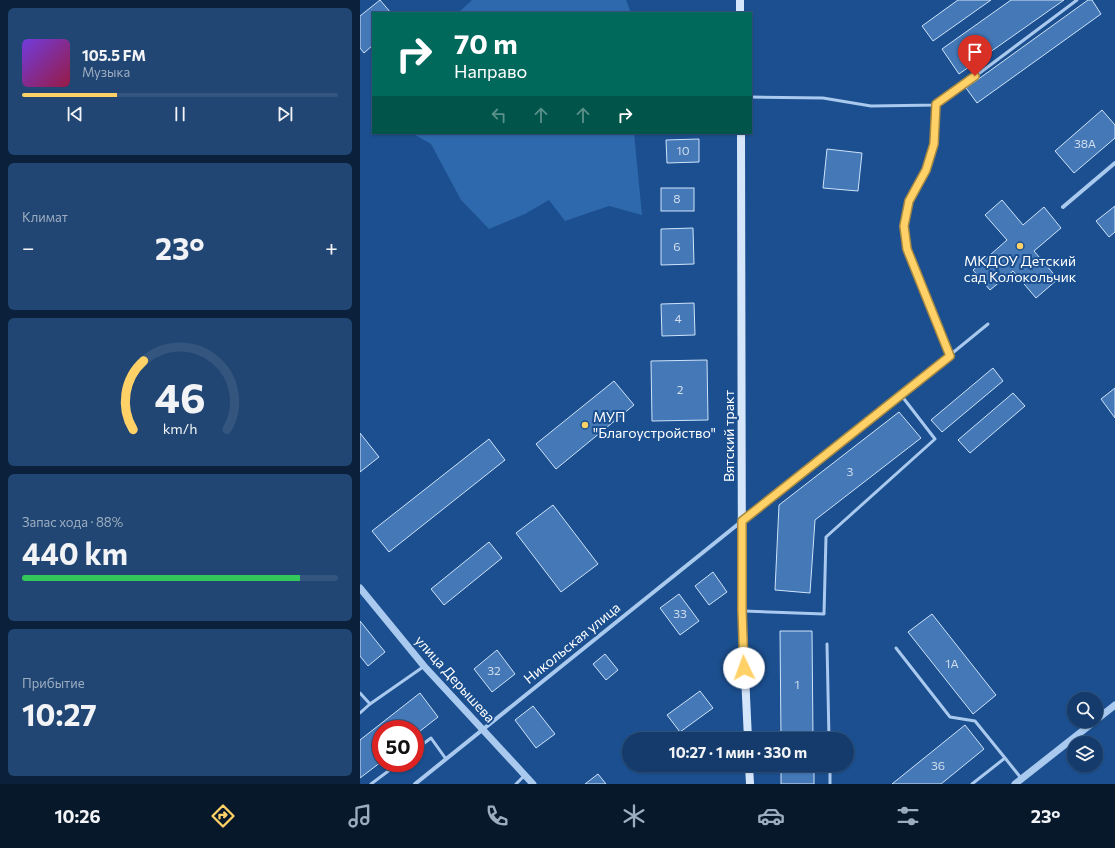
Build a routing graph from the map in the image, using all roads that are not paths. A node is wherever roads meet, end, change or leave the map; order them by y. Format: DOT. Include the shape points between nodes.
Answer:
graph roads {
  1 [pos="740,0"];
  2 [pos="1077,0"];
  3 [pos="740,12"];
  4 [pos="752,97"];
  5 [pos="936,104"];
  6 [pos="740,134"];
  7 [pos="1115,163"];
  8 [pos="1063,207"];
  9 [pos="988,324"];
  10 [pos="950,356"];
  11 [pos="901,395"];
  12 [pos="742,521"];
  13 [pos="360,588"];
  14 [pos="742,610"];
  15 [pos="827,644"];
  16 [pos="896,648"];
  17 [pos="424,666"];
  18 [pos="360,693"];
  19 [pos="370,704"];
  20 [pos="1115,705"];
  21 [pos="360,713"];
  22 [pos="1103,714"];
  23 [pos="1085,728"];
  24 [pos="482,729"];
  25 [pos="748,732"];
  26 [pos="829,732"];
  27 [pos="424,743"];
  28 [pos="1005,758"];
  29 [pos="446,759"];
  30 [pos="386,772"];
  31 [pos="749,772"];
  32 [pos="830,772"];
  33 [pos="525,775"];
  34 [pos="1022,778"];
  35 [pos="371,784"];
  36 [pos="415,784"];
  37 [pos="516,784"];
  38 [pos="533,784"];
  39 [pos="750,784"];
  40 [pos="830,784"];
  41 [pos="972,784"];
  42 [pos="1015,784"];
  1 -- 3 [label="main road"];
  2 -- 5 [label="lane"];
  4 -- 5 [label="lane" via="823,98 871,106"];
  5 -- 10 [label="lane" via="934,144 926,170 909,201 904,226 907,249"];
  6 -- 12 [label="main road, Вятский тракт"];
  7 -- 8 [label="street"];
  9 -- 10 [label="lane"];
  10 -- 11 [label="lane"];
  11 -- 12 [label="lane"];
  11 -- 14 [label="lane" via="935,439 826,537 824,614"];
  12 -- 14 [label="main road, Вятский тракт"];
  12 -- 24 [label="street, Никольская улица"];
  13 -- 17 [label="street, улица Дерышева"];
  14 -- 25 [label="main road, Вятский тракт"];
  15 -- 26 [label="lane"];
  16 -- 28 [label="lane" via="950,717 975,721"];
  17 -- 19 [label="lane"];
  17 -- 24 [label="street, улица Дерышева"];
  18 -- 19 [label="lane"];
  19 -- 21 [label="lane"];
  20 -- 22 [label="street"];
  23 -- 34 [label="street"];
  24 -- 29 [label="street, Никольская улица"];
  24 -- 33 [label="street, улица Дерышева"];
  27 -- 29 [label="lane" via="431,738"];
  28 -- 34 [label="lane"];
  28 -- 41 [label="lane"];
  29 -- 36 [label="street, Никольская улица"];
  30 -- 35 [label="lane"];
  31 -- 39 [label="main road"];
  32 -- 40 [label="lane"];
  33 -- 37 [label="lane"];
  33 -- 38 [label="street, улица Дерышева"];
  34 -- 42 [label="street"];
}
